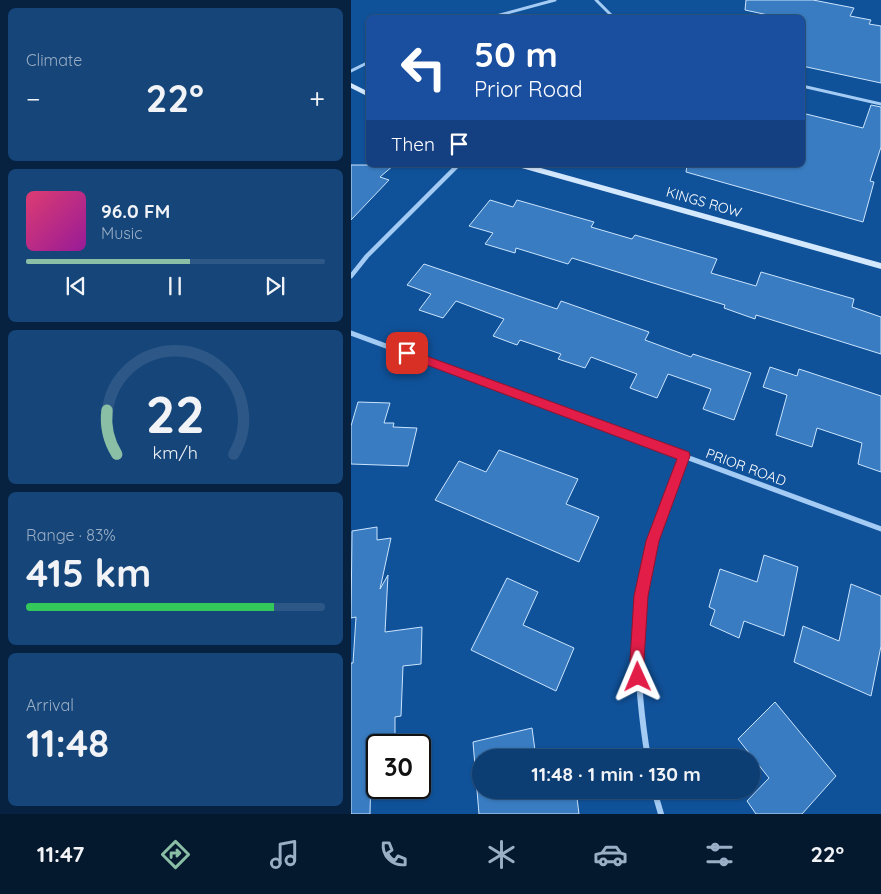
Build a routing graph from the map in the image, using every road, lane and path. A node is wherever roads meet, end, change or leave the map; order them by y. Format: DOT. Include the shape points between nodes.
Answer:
graph roads {
  1 [pos="555,0"];
  2 [pos="596,0"];
  3 [pos="500,15"];
  4 [pos="611,15"];
  5 [pos="366,64"];
  6 [pos="351,72"];
  7 [pos="351,85"];
  8 [pos="805,87"];
  9 [pos="366,93"];
  10 [pos="881,104"];
  11 [pos="456,167"];
  12 [pos="528,167"];
  13 [pos="881,266"];
  14 [pos="351,276"];
  15 [pos="351,333"];
  16 [pos="684,456"];
  17 [pos="881,529"];
  18 [pos="646,749"];
  19 [pos="657,799"];
  20 [pos="661,814"];
  1 -- 3 [label="street"];
  2 -- 4 [label="street"];
  5 -- 6 [label="street"];
  7 -- 9 [label="main road"];
  8 -- 10 [label="street"];
  11 -- 14 [label="street"];
  12 -- 13 [label="main road, KINGS ROW"];
  15 -- 16 [label="street, PRIOR ROAD"];
  16 -- 17 [label="street, PRIOR ROAD"];
  16 -- 18 [label="street" via="653,541 641,596 637,660 641,726"];
  19 -- 20 [label="street"];
}
